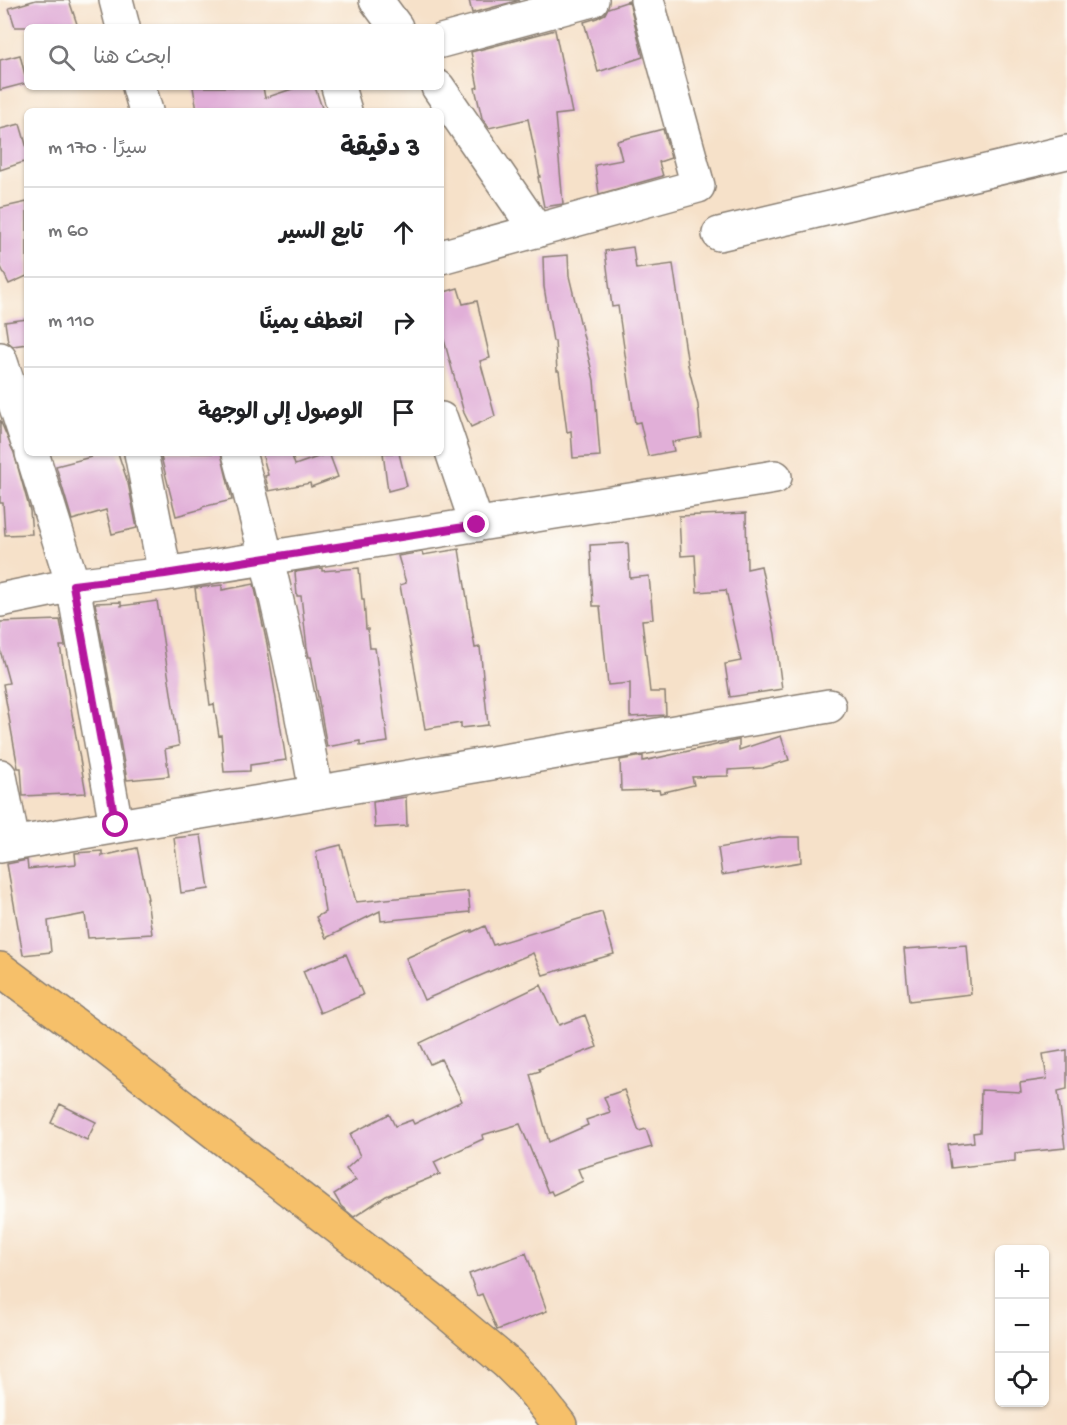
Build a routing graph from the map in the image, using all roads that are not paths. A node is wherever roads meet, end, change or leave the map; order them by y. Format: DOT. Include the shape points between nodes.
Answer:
graph roads {
  1 [pos="116,0"];
  2 [pos="376,0"];
  3 [pos="592,0"];
  4 [pos="647,0"];
  5 [pos="122,24"];
  6 [pos="394,24"];
  7 [pos="444,40"];
  8 [pos="140,90"];
  9 [pos="339,90"];
  10 [pos="440,90"];
  11 [pos="145,108"];
  12 [pos="344,108"];
  13 [pos="1067,152"];
  14 [pos="537,231"];
  15 [pos="719,234"];
  16 [pos="444,256"];
  17 [pos="8,368"];
  18 [pos="444,428"];
  19 [pos="24,429"];
  20 [pos="33,456"];
  21 [pos="142,456"];
  22 [pos="239,456"];
  23 [pos="775,477"];
  24 [pos="477,525"];
  25 [pos="268,558"];
  26 [pos="165,574"];
  27 [pos="73,585"];
  28 [pos="0,600"];
  29 [pos="829,706"];
  30 [pos="0,776"];
  31 [pos="316,792"];
  32 [pos="116,825"];
  33 [pos="7,845"];
  34 [pos="0,969"];
  35 [pos="560,1425"];
  1 -- 5 [label="street"];
  2 -- 6 [label="street"];
  3 -- 7 [label="street"];
  4 -- 14 [label="street" via="698,186"];
  8 -- 11 [label="street"];
  9 -- 12 [label="street"];
  10 -- 14 [label="street"];
  13 -- 15 [label="street"];
  14 -- 16 [label="street"];
  17 -- 19 [label="street"];
  18 -- 24 [label="street"];
  20 -- 27 [label="street"];
  21 -- 26 [label="street"];
  22 -- 25 [label="street"];
  23 -- 24 [label="street"];
  24 -- 25 [label="street"];
  25 -- 26 [label="street"];
  25 -- 31 [label="street" via="299,694"];
  26 -- 27 [label="street"];
  27 -- 28 [label="street"];
  27 -- 32 [label="street"];
  29 -- 31 [label="street"];
  30 -- 33 [label="street"];
  31 -- 32 [label="street"];
  32 -- 33 [label="street"];
  34 -- 35 [label="main road" via="438,1305 507,1363"];
}
